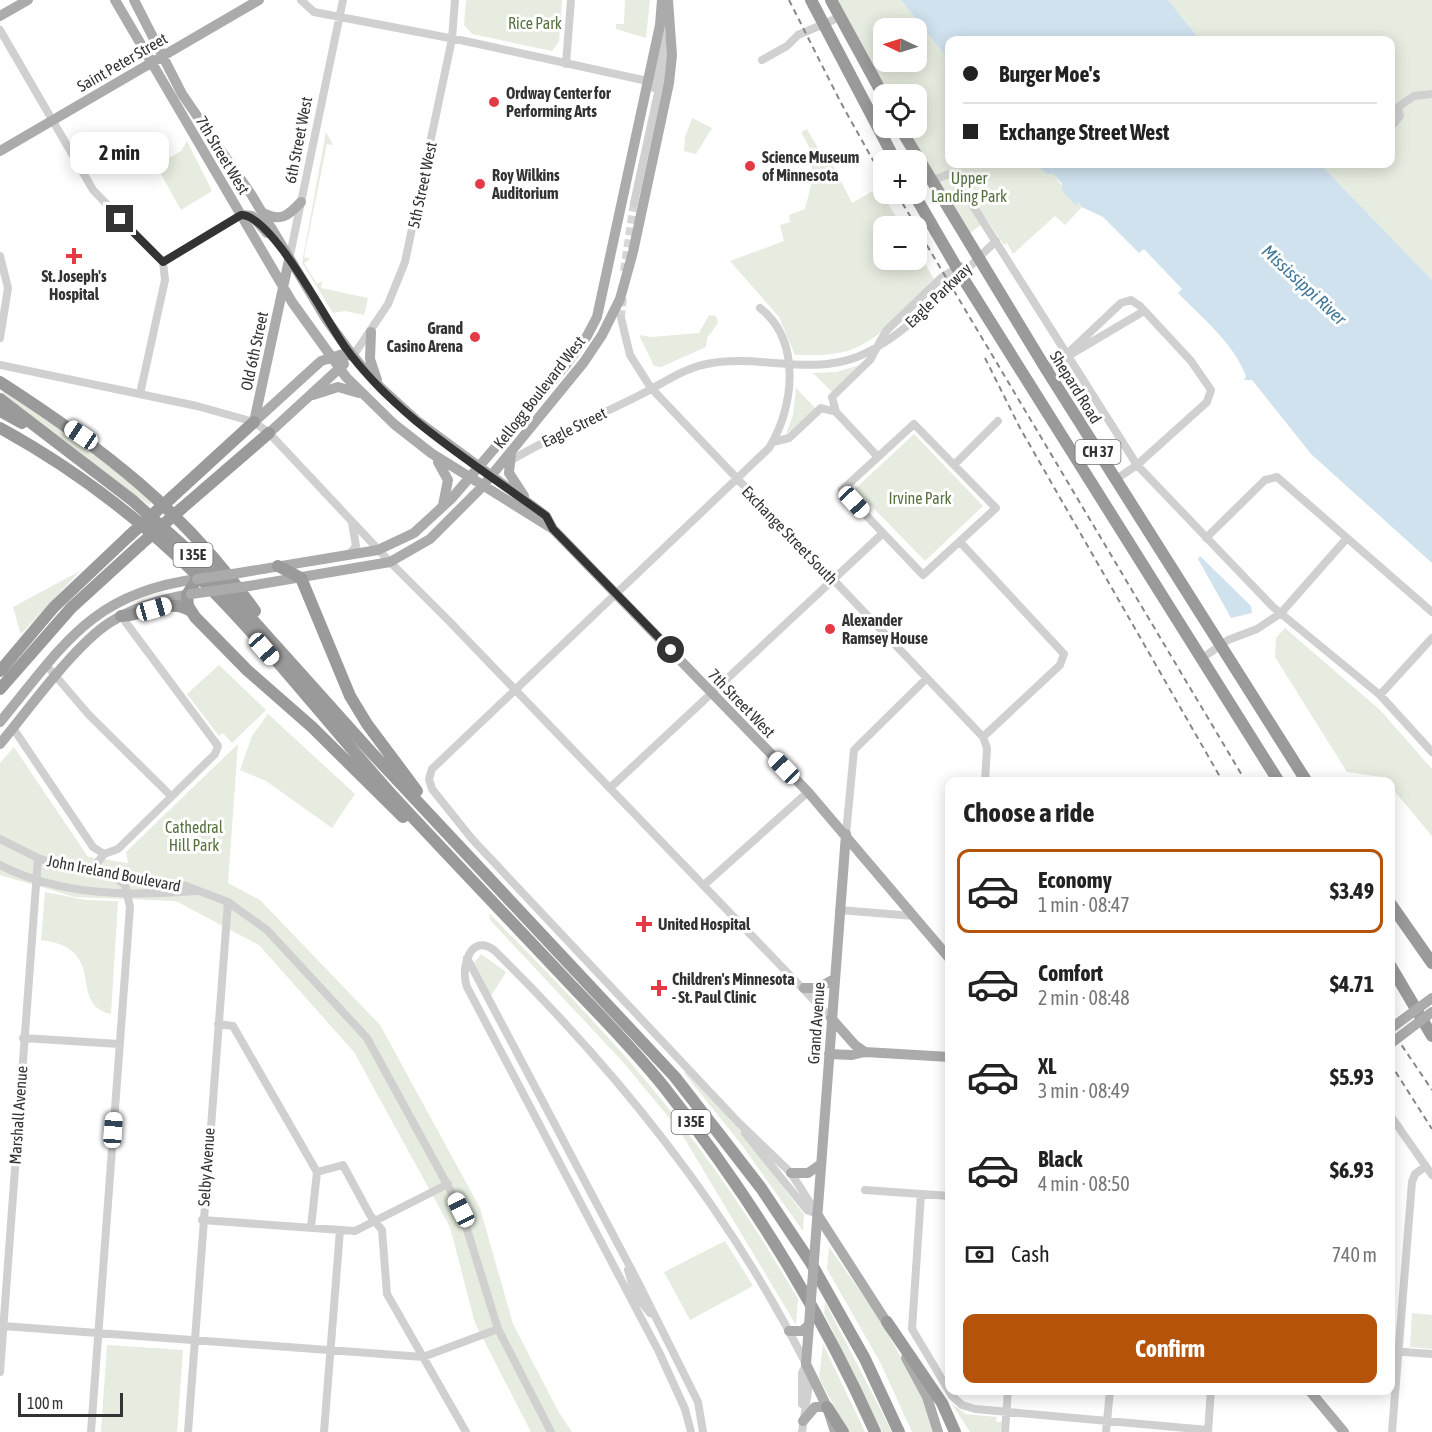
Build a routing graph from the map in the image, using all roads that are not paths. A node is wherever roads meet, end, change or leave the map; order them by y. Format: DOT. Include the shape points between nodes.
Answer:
graph roads {
  1 [pos="28,0"];
  2 [pos="115,0"];
  3 [pos="134,0"];
  4 [pos="259,0"];
  5 [pos="301,0"];
  6 [pos="343,0"];
  7 [pos="455,0"];
  8 [pos="571,0"];
  9 [pos="662,0"];
  10 [pos="669,0"];
  11 [pos="811,0"];
  12 [pos="831,0"];
  13 [pos="0,16"];
  14 [pos="340,17"];
  15 [pos="840,17"];
  16 [pos="823,24"];
  17 [pos="671,27"];
  18 [pos="0,30"];
  19 [pos="452,39"];
  20 [pos="162,56"];
  21 [pos="762,60"];
  22 [pos="152,62"];
  23 [pos="566,64"];
  24 [pos="654,82"];
  25 [pos="877,84"];
  26 [pos="1432,94"];
  27 [pos="1395,106"];
  28 [pos="1395,108"];
  29 [pos="53,120"];
  30 [pos="1395,122"];
  31 [pos="906,138"];
  32 [pos="890,150"];
  33 [pos="0,151"];
  34 [pos="931,181"];
  35 [pos="301,202"];
  36 [pos="634,203"];
  37 [pos="920,204"];
  38 [pos="263,213"];
  39 [pos="241,215"];
  40 [pos="996,241"];
  41 [pos="283,247"];
  42 [pos="0,256"];
  43 [pos="977,258"];
  44 [pos="289,260"];
  45 [pos="163,262"];
  46 [pos="959,271"];
  47 [pos="283,287"];
  48 [pos="760,308"];
  49 [pos="1144,310"];
  50 [pos="621,318"];
  51 [pos="371,332"];
  52 [pos="0,339"];
  53 [pos="876,347"];
  54 [pos="1066,355"];
  55 [pos="353,356"];
  56 [pos="330,357"];
  57 [pos="790,363"];
  58 [pos="0,365"];
  59 [pos="339,369"];
  60 [pos="1046,369"];
  61 [pos="0,382"];
  62 [pos="381,388"];
  63 [pos="651,388"];
  64 [pos="140,394"];
  65 [pos="310,396"];
  66 [pos="365,396"];
  67 [pos="0,399"];
  68 [pos="0,411"];
  69 [pos="836,412"];
  70 [pos="998,421"];
  71 [pos="254,422"];
  72 [pos="0,428"];
  73 [pos="269,433"];
  74 [pos="0,434"];
  75 [pos="773,442"];
  76 [pos="431,453"];
  77 [pos="510,456"];
  78 [pos="878,457"];
  79 [pos="51,458"];
  80 [pos="83,463"];
  81 [pos="954,465"];
  82 [pos="1137,465"];
  83 [pos="478,466"];
  84 [pos="494,472"];
  85 [pos="468,478"];
  86 [pos="1115,480"];
  87 [pos="738,481"];
  88 [pos="482,487"];
  89 [pos="527,501"];
  90 [pos="442,509"];
  91 [pos="352,523"];
  92 [pos="553,529"];
  93 [pos="883,533"];
  94 [pos="1206,538"];
  95 [pos="1347,538"];
  96 [pos="960,542"];
  97 [pos="378,550"];
  98 [pos="348,556"];
  99 [pos="390,562"];
  100 [pos="278,566"];
  101 [pos="301,578"];
  102 [pos="197,579"];
  103 [pos="832,580"];
  104 [pos="189,593"];
  105 [pos="616,594"];
  106 [pos="191,610"];
  107 [pos="1432,612"];
  108 [pos="1281,613"];
  109 [pos="121,616"];
  110 [pos="1432,638"];
  111 [pos="1219,646"];
  112 [pos="1201,659"];
  113 [pos="291,660"];
  114 [pos="47,666"];
  115 [pos="0,670"];
  116 [pos="57,676"];
  117 [pos="927,678"];
  118 [pos="0,689"];
  119 [pos="515,690"];
  120 [pos="712,694"];
  121 [pos="1380,695"];
  122 [pos="0,722"];
  123 [pos="13,728"];
  124 [pos="983,737"];
  125 [pos="0,744"];
  126 [pos="1432,752"];
  127 [pos="985,777"];
  128 [pos="1276,777"];
  129 [pos="1304,777"];
  130 [pos="610,788"];
  131 [pos="808,792"];
  132 [pos="171,796"];
  133 [pos="431,815"];
  134 [pos="846,834"];
  135 [pos="0,839"];
  136 [pos="104,854"];
  137 [pos="447,855"];
  138 [pos="38,858"];
  139 [pos="0,865"];
  140 [pos="91,871"];
  141 [pos="110,874"];
  142 [pos="35,880"];
  143 [pos="704,885"];
  144 [pos="197,891"];
  145 [pos="128,892"];
  146 [pos="228,902"];
  147 [pos="839,910"];
  148 [pos="1395,910"];
  149 [pos="914,916"];
  150 [pos="945,953"];
  151 [pos="467,958"];
  152 [pos="1432,963"];
  153 [pos="1395,973"];
  154 [pos="834,979"];
  155 [pos="804,988"];
  156 [pos="1432,998"];
  157 [pos="1432,1012"];
  158 [pos="831,1018"];
  159 [pos="218,1024"];
  160 [pos="1395,1025"];
  161 [pos="1432,1036"];
  162 [pos="23,1038"];
  163 [pos="1395,1040"];
  164 [pos="119,1044"];
  165 [pos="865,1052"];
  166 [pos="829,1054"];
  167 [pos="945,1057"];
  168 [pos="738,1122"];
  169 [pos="1395,1122"];
  170 [pos="820,1164"];
  171 [pos="1426,1166"];
  172 [pos="316,1172"];
  173 [pos="791,1173"];
  174 [pos="1432,1175"];
  175 [pos="448,1184"];
  176 [pos="865,1190"];
  177 [pos="921,1194"];
  178 [pos="945,1196"];
  179 [pos="817,1214"];
  180 [pos="202,1220"];
  181 [pos="375,1222"];
  182 [pos="311,1227"];
  183 [pos="340,1230"];
  184 [pos="815,1247"];
  185 [pos="627,1261"];
  186 [pos="854,1272"];
  187 [pos="632,1295"];
  188 [pos="655,1317"];
  189 [pos="887,1322"];
  190 [pos="809,1325"];
  191 [pos="3,1326"];
  192 [pos="498,1329"];
  193 [pos="789,1331"];
  194 [pos="98,1334"];
  195 [pos="194,1340"];
  196 [pos="1395,1343"];
  197 [pos="330,1351"];
  198 [pos="1395,1352"];
  199 [pos="1432,1354"];
  200 [pos="423,1357"];
  201 [pos="806,1364"];
  202 [pos="0,1372"];
  203 [pos="945,1383"];
  204 [pos="953,1395"];
  205 [pos="1008,1395"];
  206 [pos="1110,1395"];
  207 [pos="1211,1395"];
  208 [pos="1313,1395"];
  209 [pos="1393,1395"];
  210 [pos="827,1407"];
  211 [pos="1006,1412"];
  212 [pos="1107,1421"];
  213 [pos="802,1427"];
  214 [pos="1208,1431"];
  215 [pos="91,1432"];
  216 [pos="188,1432"];
  217 [pos="324,1432"];
  218 [pos="466,1432"];
  219 [pos="551,1432"];
  220 [pos="691,1432"];
  221 [pos="703,1432"];
  222 [pos="835,1432"];
  223 [pos="843,1432"];
  224 [pos="875,1432"];
  225 [pos="899,1432"];
  226 [pos="938,1432"];
  227 [pos="955,1432"];
  228 [pos="1005,1432"];
  229 [pos="1106,1432"];
  230 [pos="1344,1432"];
  231 [pos="1392,1432"];
  1 -- 13 [label="main road"];
  2 -- 22 [label="main road, 7th Street West"];
  3 -- 20 [label="main road, 7th Street West"];
  4 -- 20 [label="main road, Saint Peter Street"];
  5 -- 14 [label="street" via="312,11"];
  6 -- 14 [label="street, 6th Street West"];
  7 -- 19 [label="street, 5th Street West"];
  8 -- 23 [label="street"];
  9 -- 24 [label="main road, Kellogg Boulevard West"];
  10 -- 17 [label="main road, Kellogg Boulevard West"];
  11 -- 16 [label="highway"];
  12 -- 15 [label="highway"];
  14 -- 19 [label="street"];
  14 -- 35 [label="street, 6th Street West"];
  15 -- 16 [label="street"];
  15 -- 25 [label="highway"];
  16 -- 21 [label="street" via="798,35"];
  16 -- 32 [label="highway"];
  17 -- 24 [label="street"];
  17 -- 77 [label="main road, Kellogg Boulevard West" via="667,93 620,299 584,362"];
  18 -- 29 [label="street"];
  19 -- 23 [label="street"];
  19 -- 51 [label="street, 5th Street West" via="405,262 388,304"];
  20 -- 22 [label="main road, Saint Peter Street"];
  20 -- 38 [label="main road, 7th Street West" via="187,102"];
  22 -- 29 [label="main road, Saint Peter Street"];
  22 -- 39 [label="main road, 7th Street West"];
  23 -- 24 [label="street"];
  24 -- 36 [label="street"];
  24 -- 83 [label="main road, Kellogg Boulevard West" via="597,317 576,353"];
  26 -- 27 [label="street" via="1414,96"];
  28 -- 30 [label="street" via="1400,116"];
  29 -- 33 [label="main road, Saint Peter Street"];
  29 -- 45 [label="street" via="93,190"];
  31 -- 34 [label="highway, Shepard Road / CH 37"];
  34 -- 40 [label="street" via="945,174 953,176"];
  34 -- 43 [label="highway, Shepard Road / CH 37"];
  35 -- 38 [label="main road" via="282,218"];
  35 -- 44 [label="street, 6th Street West"];
  37 -- 46 [label="highway, CH 37"];
  38 -- 41 [label="main road, 7th Street West"];
  39 -- 41 [label="main road" via="259,221"];
  39 -- 45 [label="street"];
  39 -- 47 [label="main road, 7th Street West"];
  40 -- 43 [label="street, Eagle Parkway"];
  40 -- 54 [label="street"];
  41 -- 44 [label="main road, 7th Street West"];
  42 -- 52 [label="street" via="8,288"];
  43 -- 46 [label="street, Eagle Parkway"];
  43 -- 60 [label="highway, Shepard Road / CH 37"];
  44 -- 47 [label="main road, 6th Street West"];
  44 -- 55 [label="main road, 7th Street West"];
  45 -- 64 [label="street" via="165,280"];
  46 -- 53 [label="street, Eagle Parkway" via="886,331"];
  46 -- 112 [label="highway, CH 37"];
  47 -- 56 [label="main road, 7th Street West"];
  47 -- 71 [label="main road, Old 6th Street"];
  48 -- 57 [label="street" via="780,330"];
  49 -- 54 [label="street"];
  49 -- 54 [label="street" via="1135,302 1121,303"];
  49 -- 82 [label="street" via="1191,361 1208,384 1211,396"];
  50 -- 63 [label="street, Exchange Street South" via="630,355"];
  51 -- 55 [label="street, 5th Street West"];
  51 -- 62 [label="main road" via="370,359"];
  53 -- 57 [label="street, Eagle Parkway" via="845,360"];
  53 -- 69 [label="street" via="870,360 832,398"];
  54 -- 60 [label="street"];
  54 -- 82 [label="street"];
  55 -- 56 [label="main road"];
  55 -- 59 [label="main road"];
  55 -- 62 [label="main road, 7th Street West"];
  56 -- 59 [label="main road, 7th Street West"];
  56 -- 71 [label="main road"];
  57 -- 63 [label="street, Eagle Parkway" via="710,363 684,370"];
  57 -- 75 [label="street" via="787,405"];
  58 -- 64 [label="street"];
  59 -- 65 [label="main road"];
  59 -- 66 [label="main road, 7th Street West"];
  60 -- 86 [label="highway, Shepard Road / CH 37"];
  61 -- 113 [label="highway" via="81,435 155,495 223,568"];
  62 -- 83 [label="main road, 7th Street West" via="416,420"];
  63 -- 77 [label="street, Eagle Street"];
  63 -- 87 [label="street, Exchange Street South"];
  64 -- 71 [label="street"];
  65 -- 66 [label="main road" via="338,387"];
  65 -- 73 [label="main road"];
  66 -- 76 [label="main road, 7th Street West"];
  67 -- 80 [label="highway"];
  68 -- 80 [label="highway, I 35E"];
  69 -- 75 [label="street" via="821,408 789,438"];
  69 -- 78 [label="street"];
  70 -- 81 [label="street"];
  71 -- 73 [label="street"];
  71 -- 115 [label="highway, bridge" via="60,601"];
  72 -- 79 [label="highway, I 35E"];
  73 -- 91 [label="street"];
  73 -- 118 [label="highway, bridge" via="66,613"];
  74 -- 79 [label="highway"];
  75 -- 87 [label="street"];
  76 -- 85 [label="main road, 7th Street West"];
  76 -- 90 [label="main road" via="448,480"];
  77 -- 84 [label="main road, Kellogg Boulevard West"];
  77 -- 89 [label="main road" via="509,473"];
  78 -- 81 [label="street" via="914,424"];
  78 -- 93 [label="street" via="843,490"];
  79 -- 137 [label="highway, I 35E" via="139,523 204,582"];
  80 -- 113 [label="highway, I 35E" via="187,549"];
  81 -- 96 [label="street" via="996,508"];
  82 -- 86 [label="street"];
  82 -- 94 [label="street"];
  83 -- 84 [label="main road, 7th Street West"];
  83 -- 85 [label="main road, Kellogg Boulevard West"];
  84 -- 88 [label="main road, Kellogg Boulevard West"];
  84 -- 89 [label="main road, 7th Street West"];
  85 -- 88 [label="main road, 7th Street West"];
  85 -- 90 [label="main road, Kellogg Boulevard West"];
  86 -- 111 [label="highway, Shepard Road / CH 37"];
  87 -- 103 [label="street, Exchange Street South"];
  87 -- 105 [label="street"];
  88 -- 92 [label="main road, 7th Street West"];
  88 -- 99 [label="main road, Kellogg Boulevard West" via="430,539"];
  89 -- 92 [label="main road, 7th Street West" via="546,516"];
  90 -- 97 [label="main road, Kellogg Boulevard West" via="414,533"];
  91 -- 97 [label="street"];
  91 -- 98 [label="street" via="356,546"];
  92 -- 105 [label="main road, 7th Street West"];
  93 -- 96 [label="street" via="923,575"];
  93 -- 103 [label="street"];
  94 -- 95 [label="street" via="1266,480 1277,477"];
  94 -- 108 [label="street"];
  95 -- 107 [label="street"];
  95 -- 108 [label="street"];
  96 -- 124 [label="street" via="1064,654 1060,665"];
  97 -- 98 [label="main road, Kellogg Boulevard West"];
  97 -- 99 [label="street"];
  98 -- 100 [label="main road, Kellogg Boulevard West"];
  99 -- 101 [label="main road, Kellogg Boulevard West"];
  99 -- 119 [label="street"];
  100 -- 101 [label="highway"];
  100 -- 102 [label="main road, Kellogg Boulevard West, bridge"];
  101 -- 104 [label="main road, Kellogg Boulevard West, bridge"];
  101 -- 133 [label="highway" via="350,696"];
  102 -- 104 [label="highway"];
  102 -- 114 [label="main road, Kellogg Boulevard West" via="134,593 108,607 74,634"];
  103 -- 117 [label="street, Exchange Street South"];
  103 -- 120 [label="street"];
  104 -- 106 [label="highway"];
  104 -- 109 [label="main road, Kellogg Boulevard West"];
  105 -- 119 [label="street"];
  105 -- 120 [label="main road, 7th Street West"];
  106 -- 109 [label="highway" via="169,604"];
  106 -- 137 [label="highway" via="247,670 312,727 396,812"];
  108 -- 111 [label="street"];
  108 -- 121 [label="street"];
  109 -- 116 [label="main road, Kellogg Boulevard West" via="94,635"];
  109 -- 132 [label="street" via="218,746 215,754"];
  110 -- 121 [label="street"];
  111 -- 112 [label="street"];
  111 -- 129 [label="highway, Shepard Road / CH 37"];
  112 -- 128 [label="highway, CH 37"];
  113 -- 133 [label="highway, I 35E"];
  114 -- 116 [label="street"];
  114 -- 122 [label="main road"];
  116 -- 123 [label="main road, Kellogg Boulevard West"];
  116 -- 132 [label="street" via="89,715"];
  117 -- 124 [label="street, Exchange Street South"];
  117 -- 134 [label="street" via="854,750"];
  119 -- 130 [label="street"];
  119 -- 168 [label="street" via="432,769 432,789 472,839"];
  120 -- 130 [label="street"];
  120 -- 131 [label="main road, 7th Street West"];
  121 -- 126 [label="street"];
  123 -- 125 [label="main road, Kellogg Boulevard West"];
  123 -- 136 [label="street" via="93,847"];
  124 -- 127 [label="street" via="987,748"];
  130 -- 143 [label="street"];
  131 -- 134 [label="main road, 7th Street West"];
  131 -- 143 [label="street"];
  132 -- 136 [label="street" via="118,849"];
  133 -- 225 [label="highway, I 35E" via="644,1042 734,1150 811,1263 865,1359"];
  134 -- 147 [label="main road, Grand Avenue"];
  134 -- 149 [label="main road, 7th Street West"];
  135 -- 138 [label="street, John Ireland Boulevard"];
  136 -- 140 [label="street"];
  137 -- 224 [label="highway, I 35E" via="626,1043 692,1124 796,1277"];
  138 -- 140 [label="street, John Ireland Boulevard"];
  138 -- 142 [label="street, Marshall Avenue"];
  139 -- 142 [label="street, John Ireland Boulevard"];
  140 -- 141 [label="street, John Ireland Boulevard"];
  141 -- 144 [label="street, John Ireland Boulevard" via="186,885"];
  141 -- 145 [label="street"];
  142 -- 145 [label="street, John Ireland Boulevard" via="87,892"];
  142 -- 162 [label="street, Marshall Avenue"];
  143 -- 155 [label="street"];
  144 -- 145 [label="street, John Ireland Boulevard"];
  144 -- 146 [label="street, John Ireland Boulevard"];
  145 -- 164 [label="street"];
  146 -- 159 [label="street, Selby Avenue"];
  146 -- 175 [label="street, John Ireland Boulevard" via="267,930 367,1038"];
  147 -- 149 [label="street"];
  147 -- 154 [label="main road, Grand Avenue"];
  148 -- 152 [label="highway"];
  149 -- 150 [label="main road, 7th Street West"];
  151 -- 185 [label="street"];
  151 -- 187 [label="street" via="463,972 466,987"];
  151 -- 193 [label="street" via="477,946 490,947 598,1058 733,1234"];
  153 -- 161 [label="highway"];
  154 -- 155 [label="main road" via="818,988"];
  154 -- 158 [label="main road, Grand Avenue"];
  155 -- 158 [label="street"];
  156 -- 160 [label="main road, bridge"];
  157 -- 163 [label="main road, bridge"];
  158 -- 165 [label="main road"];
  158 -- 166 [label="main road, Grand Avenue"];
  159 -- 172 [label="street" via="233,1026 237,1032"];
  159 -- 180 [label="street, Selby Avenue"];
  162 -- 164 [label="street"];
  162 -- 191 [label="street, Marshall Avenue"];
  164 -- 194 [label="street"];
  165 -- 166 [label="main road"];
  165 -- 167 [label="main road"];
  166 -- 170 [label="main road, Grand Avenue"];
  168 -- 173 [label="street"];
  168 -- 179 [label="street" via="807,1210"];
  169 -- 171 [label="street"];
  170 -- 173 [label="main road" via="808,1173"];
  170 -- 179 [label="main road, Grand Avenue"];
  171 -- 174 [label="street"];
  171 -- 196 [label="street" via="1415,1174 1412,1182"];
  172 -- 181 [label="street" via="343,1165"];
  172 -- 182 [label="street"];
  173 -- 179 [label="street"];
  175 -- 181 [label="street"];
  175 -- 192 [label="street, John Ireland Boulevard" via="465,1220"];
  176 -- 177 [label="street"];
  177 -- 178 [label="street"];
  177 -- 203 [label="street" via="912,1329"];
  179 -- 184 [label="main road, Grand Avenue"];
  179 -- 186 [label="main road"];
  180 -- 182 [label="street"];
  180 -- 195 [label="street, Selby Avenue"];
  181 -- 183 [label="street" via="355,1231"];
  181 -- 200 [label="street" via="382,1230 387,1294"];
  182 -- 183 [label="street"];
  183 -- 197 [label="street"];
  184 -- 186 [label="main road" via="820,1242 830,1244"];
  184 -- 190 [label="main road, Grand Avenue, bridge"];
  185 -- 187 [label="street"];
  185 -- 188 [label="street"];
  186 -- 189 [label="main road"];
  187 -- 188 [label="street"];
  187 -- 220 [label="street" via="686,1409"];
  188 -- 221 [label="street" via="698,1402"];
  189 -- 226 [label="main road" via="927,1397"];
  189 -- 227 [label="highway" via="942,1403"];
  190 -- 193 [label="main road" via="798,1332"];
  190 -- 201 [label="main road, Grand Avenue"];
  191 -- 194 [label="street"];
  191 -- 202 [label="street, Marshall Avenue"];
  192 -- 200 [label="street"];
  192 -- 219 [label="street, John Ireland Boulevard"];
  193 -- 201 [label="street"];
  194 -- 195 [label="street"];
  194 -- 215 [label="street"];
  195 -- 197 [label="street"];
  195 -- 216 [label="street, Selby Avenue"];
  197 -- 200 [label="street"];
  197 -- 217 [label="street"];
  198 -- 199 [label="street"];
  200 -- 218 [label="street"];
  201 -- 210 [label="main road"];
  201 -- 213 [label="street" via="809,1384"];
  204 -- 211 [label="street" via="957,1402 975,1409"];
  205 -- 211 [label="street"];
  206 -- 212 [label="street"];
  207 -- 214 [label="street"];
  208 -- 230 [label="main road"];
  209 -- 231 [label="street"];
  210 -- 213 [label="main road" via="815,1407"];
  210 -- 222 [label="main road"];
  210 -- 223 [label="highway"];
  211 -- 212 [label="street"];
  211 -- 228 [label="street"];
  212 -- 214 [label="street"];
  212 -- 229 [label="street"];
}
